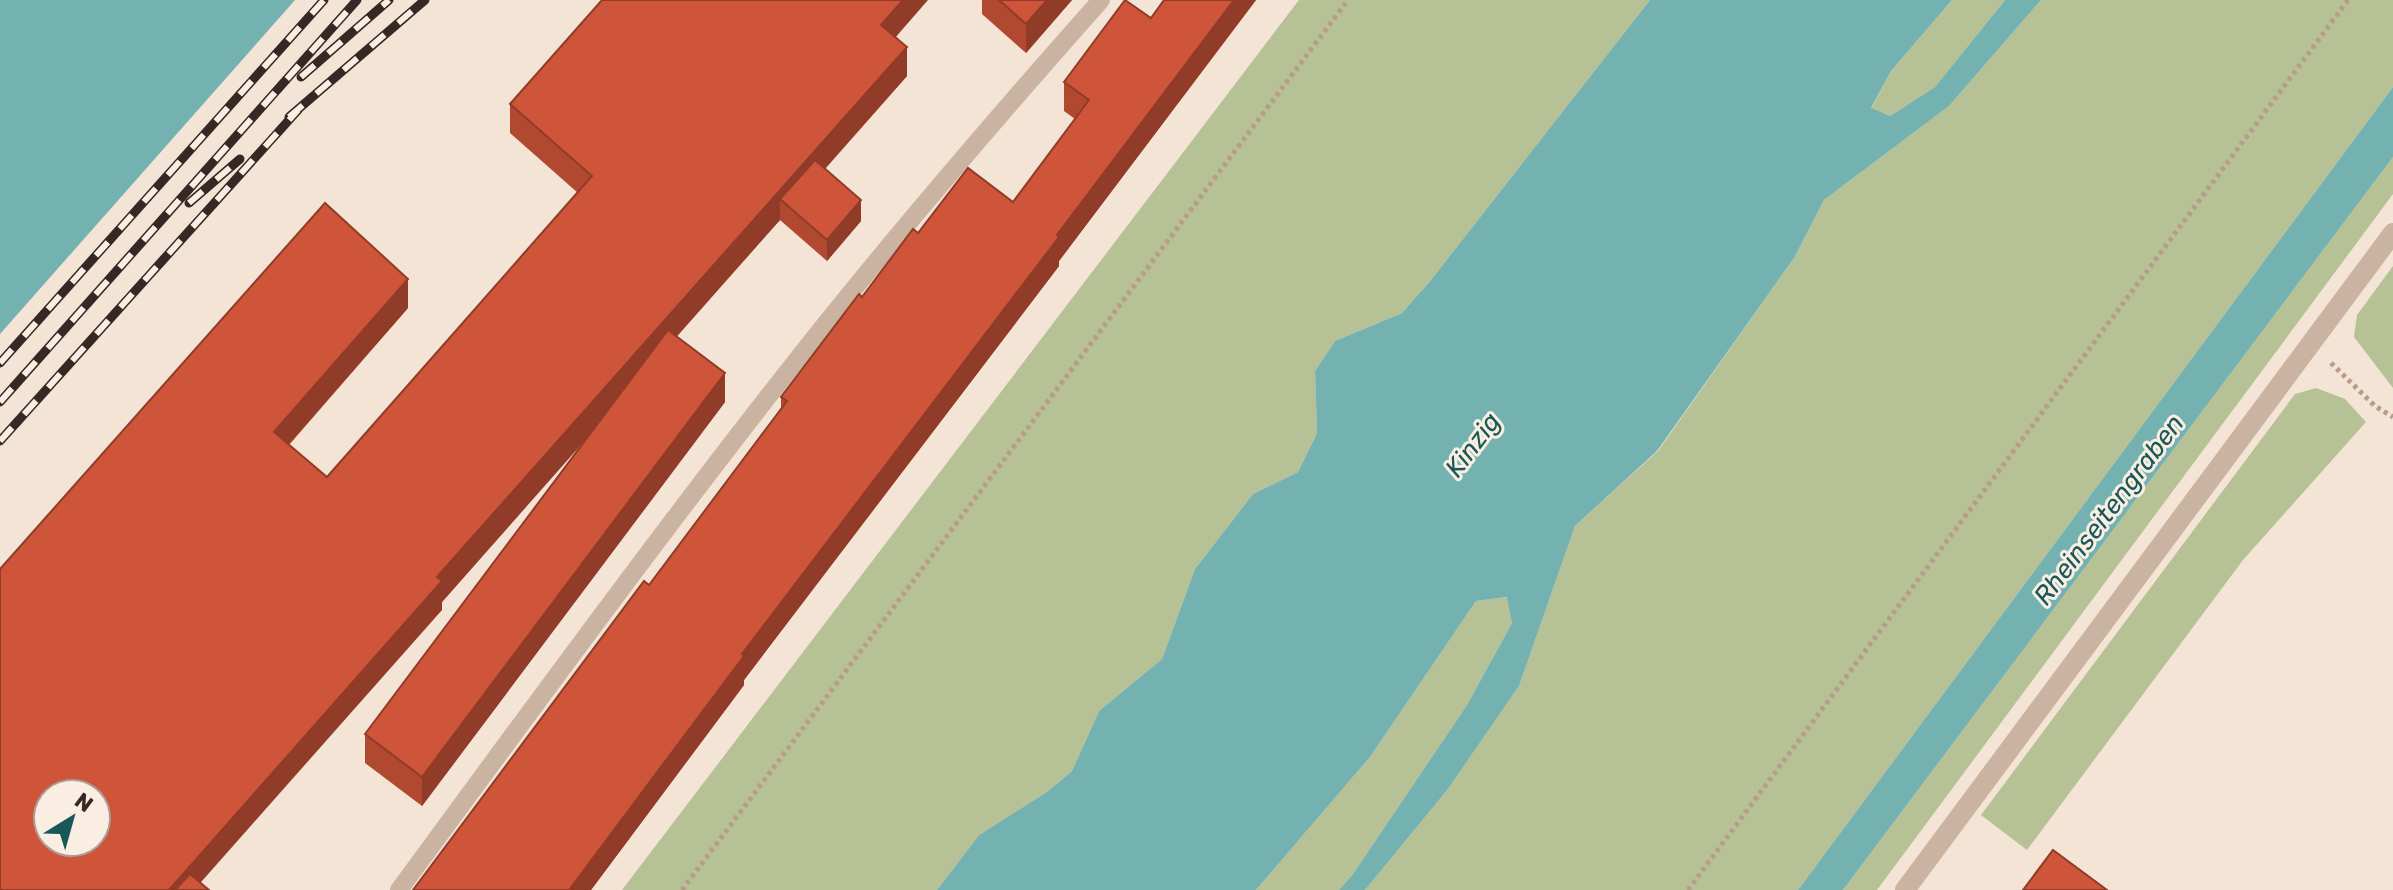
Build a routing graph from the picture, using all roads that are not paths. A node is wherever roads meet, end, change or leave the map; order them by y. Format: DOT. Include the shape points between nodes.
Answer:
graph roads {
  1 [pos="1101,0"];
  2 [pos="2393,233"];
  3 [pos="399,890"];
  4 [pos="1905,890"];
  1 -- 3 [label="lane" via="796,361"];
  2 -- 4 [label="street"];
}
